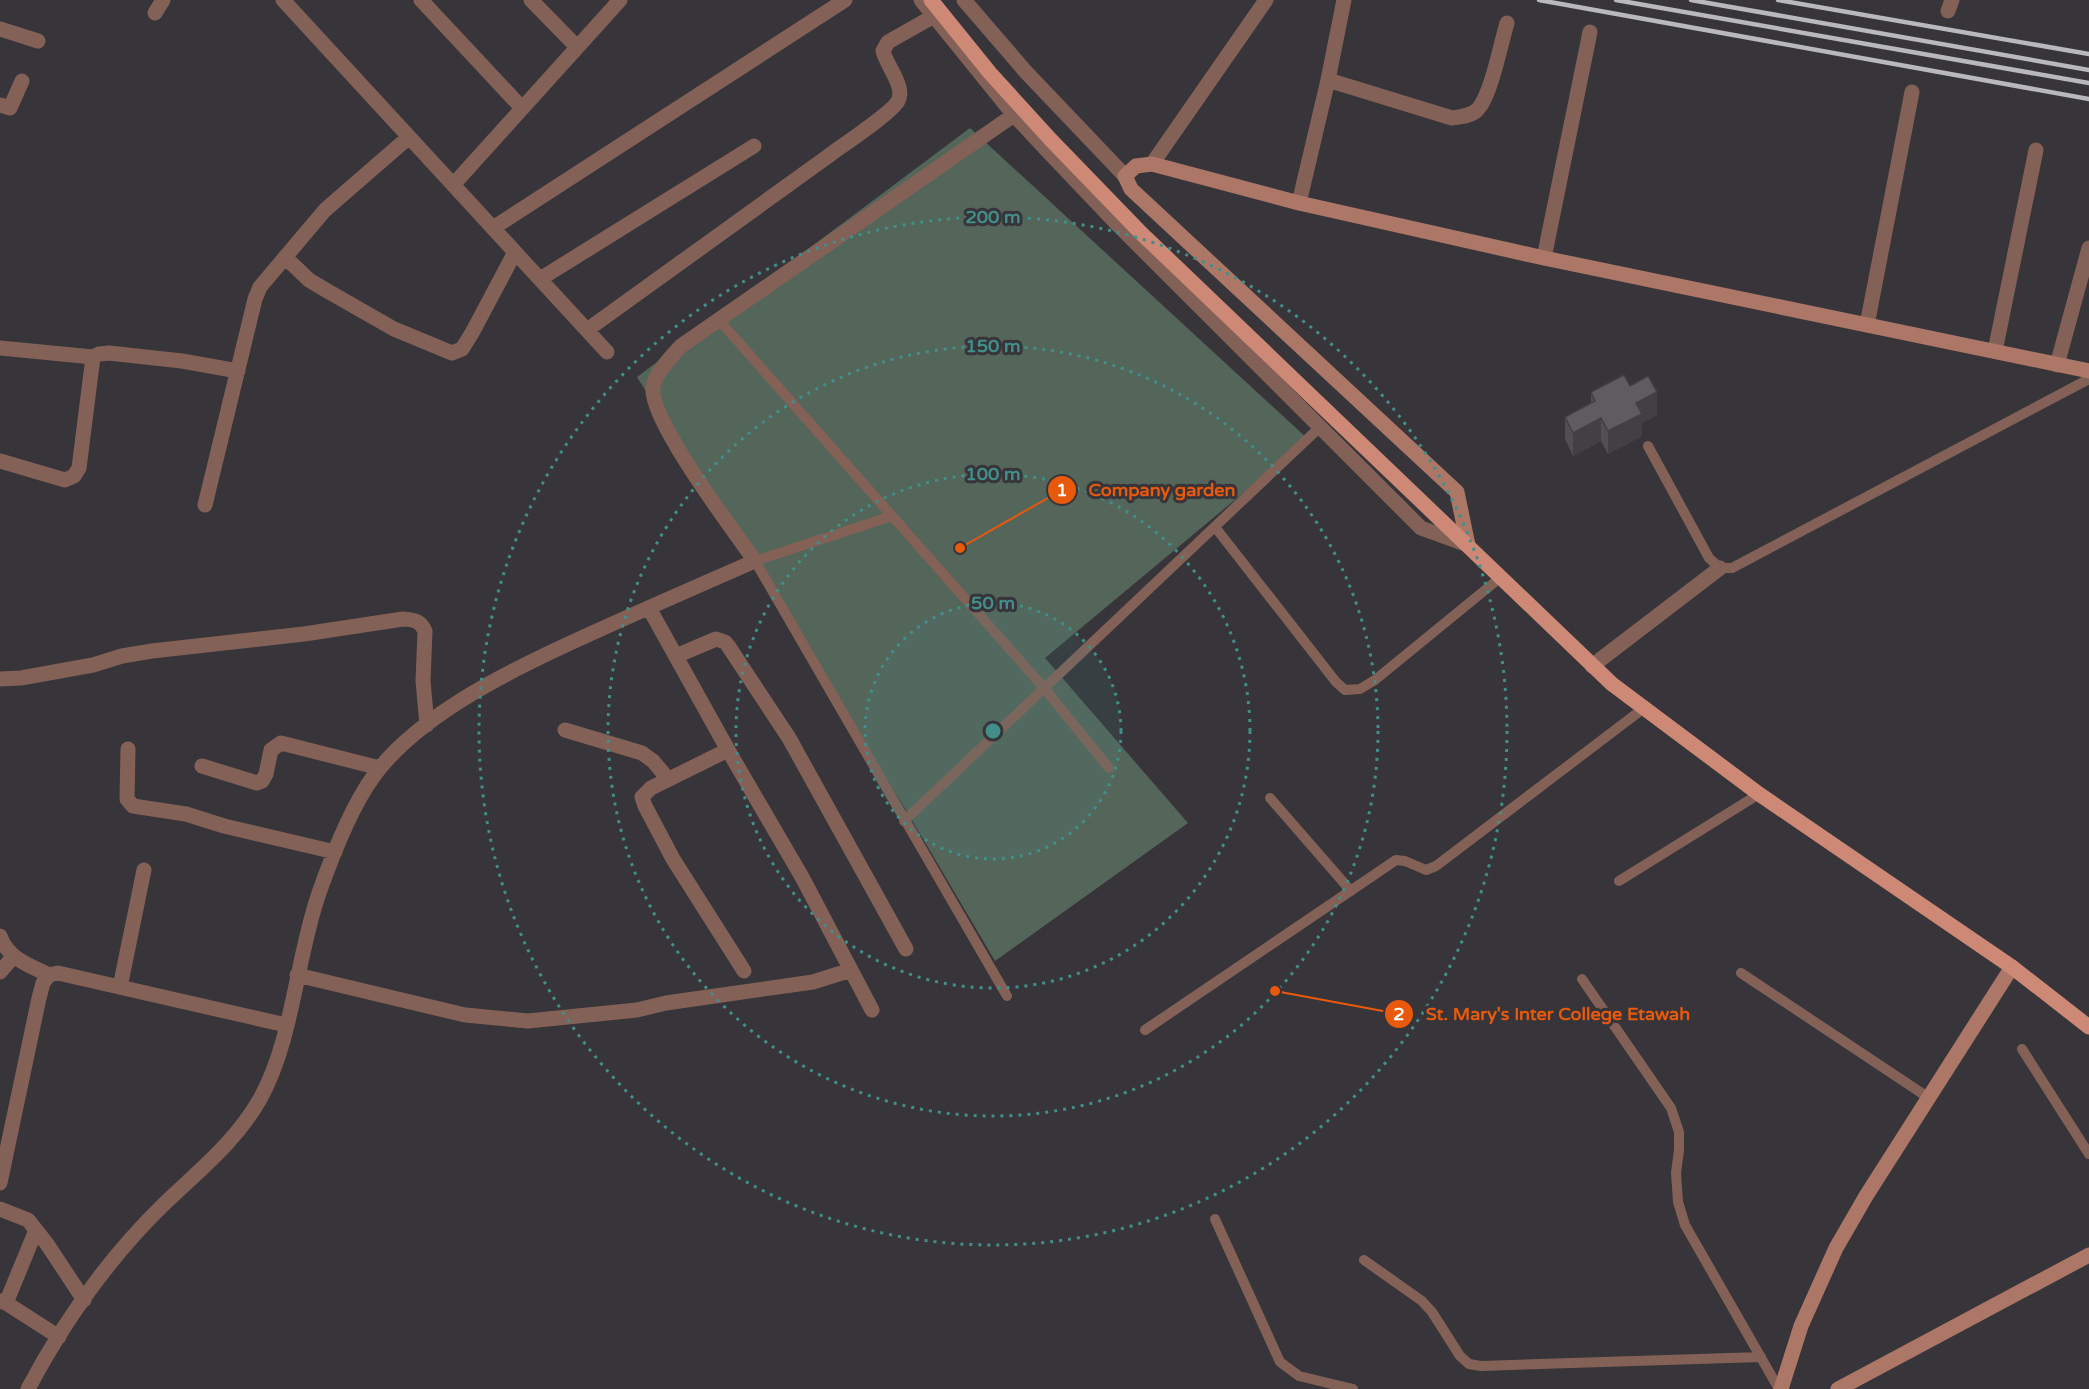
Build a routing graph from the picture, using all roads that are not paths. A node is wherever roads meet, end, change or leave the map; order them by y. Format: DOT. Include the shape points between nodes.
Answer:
graph roads {
  1 [pos="283,0"];
  2 [pos="421,0"];
  3 [pos="531,0"];
  4 [pos="620,0"];
  5 [pos="845,0"];
  6 [pos="921,0"];
  7 [pos="931,0"];
  8 [pos="963,0"];
  9 [pos="1266,0"];
  10 [pos="1344,0"];
  11 [pos="934,16"];
  12 [pos="1506,23"];
  13 [pos="0,29"];
  14 [pos="1590,32"];
  15 [pos="38,41"];
  16 [pos="577,47"];
  17 [pos="1328,80"];
  18 [pos="22,81"];
  19 [pos="1912,92"];
  20 [pos="0,105"];
  21 [pos="522,108"];
  22 [pos="1014,115"];
  23 [pos="409,137"];
  24 [pos="754,146"];
  25 [pos="2036,150"];
  26 [pos="1152,164"];
  27 [pos="1125,176"];
  28 [pos="453,185"];
  29 [pos="1299,203"];
  30 [pos="493,228"];
  31 [pos="2089,248"];
  32 [pos="515,252"];
  33 [pos="285,257"];
  34 [pos="1544,258"];
  35 [pos="540,279"];
  36 [pos="719,320"];
  37 [pos="1867,325"];
  38 [pos="587,330"];
  39 [pos="0,348"];
  40 [pos="1995,351"];
  41 [pos="607,352"];
  42 [pos="93,357"];
  43 [pos="2057,365"];
  44 [pos="238,371"];
  45 [pos="2089,371"];
  46 [pos="2089,380"];
  47 [pos="1319,428"];
  48 [pos="1648,446"];
  49 [pos="0,461"];
  50 [pos="205,505"];
  51 [pos="892,516"];
  52 [pos="1215,527"];
  53 [pos="1468,545"];
  54 [pos="755,561"];
  55 [pos="1720,568"];
  56 [pos="1501,577"];
  57 [pos="649,608"];
  58 [pos="676,656"];
  59 [pos="1592,666"];
  60 [pos="0,679"];
  61 [pos="1044,688"];
  62 [pos="1644,708"];
  63 [pos="427,725"];
  64 [pos="565,730"];
  65 [pos="128,749"];
  66 [pos="728,750"];
  67 [pos="202,766"];
  68 [pos="380,768"];
  69 [pos="1109,768"];
  70 [pos="668,779"];
  71 [pos="1760,794"];
  72 [pos="1270,798"];
  73 [pos="904,821"];
  74 [pos="335,852"];
  75 [pos="144,870"];
  76 [pos="1619,881"];
  77 [pos="1351,891"];
  78 [pos="0,936"];
  79 [pos="906,949"];
  80 [pos="13,957"];
  81 [pos="2012,967"];
  82 [pos="851,970"];
  83 [pos="744,971"];
  84 [pos="0,972"];
  85 [pos="1741,974"];
  86 [pos="49,975"];
  87 [pos="297,975"];
  88 [pos="1582,979"];
  89 [pos="120,987"];
  90 [pos="1007,996"];
  91 [pos="872,1010"];
  92 [pos="286,1025"];
  93 [pos="2089,1026"];
  94 [pos="1145,1030"];
  95 [pos="2022,1049"];
  96 [pos="1929,1098"];
  97 [pos="2089,1154"];
  98 [pos="0,1183"];
  99 [pos="0,1209"];
  100 [pos="1215,1220"];
  101 [pos="36,1230"];
  102 [pos="2089,1255"];
  103 [pos="1364,1260"];
  104 [pos="84,1300"];
  105 [pos="3,1302"];
  106 [pos="59,1336"];
  107 [pos="1761,1358"];
  108 [pos="28,1389"];
  109 [pos="1353,1389"];
  110 [pos="1780,1389"];
  111 [pos="1839,1389"];
  112 [pos="1846,1389"];
  1 -- 23 [label="street"];
  2 -- 21 [label="street"];
  3 -- 16 [label="street"];
  4 -- 16 [label="street"];
  5 -- 30 [label="street"];
  6 -- 11 [label="street"];
  7 -- 53 [label="main road" via="990,73 1141,233"];
  8 -- 27 [label="street"];
  9 -- 26 [label="street"];
  10 -- 17 [label="street"];
  11 -- 22 [label="street"];
  11 -- 38 [label="street" via="888,42 883,51 901,94 897,103"];
  12 -- 17 [label="street" via="1484,99 1477,111 1464,117 1452,118"];
  13 -- 15 [label="street"];
  14 -- 34 [label="street"];
  16 -- 21 [label="street"];
  17 -- 29 [label="street"];
  18 -- 20 [label="street" via="10,108"];
  19 -- 37 [label="street"];
  21 -- 28 [label="street"];
  22 -- 36 [label="street"];
  22 -- 47 [label="street"];
  23 -- 28 [label="street"];
  23 -- 33 [label="street" via="325,210"];
  24 -- 35 [label="street"];
  25 -- 40 [label="street"];
  26 -- 27 [label="street" via="1136,166"];
  26 -- 29 [label="street"];
  27 -- 53 [label="street" via="1131,189 1457,492"];
  28 -- 30 [label="street"];
  29 -- 34 [label="street"];
  30 -- 32 [label="street"];
  31 -- 43 [label="street"];
  32 -- 33 [label="street" via="467,341 462,349 452,353 394,329 334,295 309,280"];
  32 -- 35 [label="street"];
  33 -- 44 [label="street" via="255,299"];
  34 -- 37 [label="street"];
  35 -- 38 [label="street"];
  36 -- 51 [label="lane"];
  36 -- 54 [label="street" via="681,346 664,365 653,387 657,411 669,436"];
  37 -- 40 [label="street"];
  38 -- 41 [label="street"];
  39 -- 42 [label="street"];
  40 -- 43 [label="street"];
  42 -- 44 [label="street" via="109,353"];
  42 -- 49 [label="street" via="79,468 74,476 65,480"];
  43 -- 45 [label="street"];
  44 -- 50 [label="street"];
  46 -- 55 [label="lane" via="1748,561"];
  47 -- 52 [label="lane"];
  47 -- 53 [label="street" via="1421,528"];
  48 -- 55 [label="lane" via="1699,542"];
  51 -- 54 [label="lane"];
  51 -- 61 [label="lane"];
  52 -- 56 [label="lane" via="1345,690 1360,689 1375,680"];
  52 -- 61 [label="lane"];
  53 -- 56 [label="main road"];
  54 -- 57 [label="street"];
  54 -- 73 [label="lane"];
  55 -- 59 [label="street"];
  56 -- 59 [label="main road"];
  57 -- 58 [label="street"];
  57 -- 63 [label="street" via="489,683"];
  58 -- 66 [label="street"];
  58 -- 79 [label="street" via="716,639 729,647 789,738"];
  59 -- 62 [label="main road"];
  60 -- 63 [label="street" via="83,667 152,651 415,620 424,631"];
  61 -- 69 [label="lane"];
  61 -- 73 [label="lane"];
  62 -- 71 [label="main road"];
  62 -- 77 [label="lane" via="1436,866 1426,870 1396,860"];
  63 -- 68 [label="street"];
  64 -- 70 [label="street" via="642,753"];
  65 -- 74 [label="street" via="127,798 133,806 186,814"];
  66 -- 70 [label="street"];
  66 -- 82 [label="street"];
  67 -- 68 [label="street" via="262,782 271,750 281,743"];
  68 -- 74 [label="street" via="360,798"];
  70 -- 83 [label="street" via="644,793 643,801 673,859"];
  71 -- 76 [label="lane"];
  71 -- 81 [label="main road"];
  72 -- 77 [label="lane"];
  73 -- 90 [label="lane"];
  74 -- 87 [label="street" via="316,903"];
  75 -- 89 [label="street"];
  77 -- 94 [label="lane"];
  78 -- 80 [label="street"];
  80 -- 84 [label="street"];
  80 -- 86 [label="street"];
  81 -- 93 [label="main road"];
  81 -- 96 [label="street"];
  82 -- 87 [label="street" via="813,982 637,1010 528,1021 465,1015"];
  82 -- 91 [label="street"];
  85 -- 96 [label="lane"];
  86 -- 89 [label="street" via="58,973"];
  86 -- 98 [label="street" via="39,998"];
  87 -- 92 [label="street"];
  88 -- 107 [label="lane" via="1671,1108 1679,1132 1677,1193 1685,1225"];
  89 -- 92 [label="street"];
  92 -- 104 [label="street" via="276,1067 240,1128 129,1242"];
  95 -- 97 [label="lane"];
  96 -- 110 [label="street" via="1836,1248 1801,1326"];
  99 -- 101 [label="street" via="28,1220"];
  100 -- 109 [label="lane" via="1280,1362 1299,1376"];
  101 -- 104 [label="street"];
  101 -- 105 [label="street"];
  102 -- 111 [label="street"];
  103 -- 107 [label="lane" via="1427,1306 1469,1364"];
  104 -- 106 [label="street"];
  105 -- 106 [label="street"];
  106 -- 108 [label="street"];
  107 -- 110 [label="lane"];
  111 -- 112 [label="street"];
}
